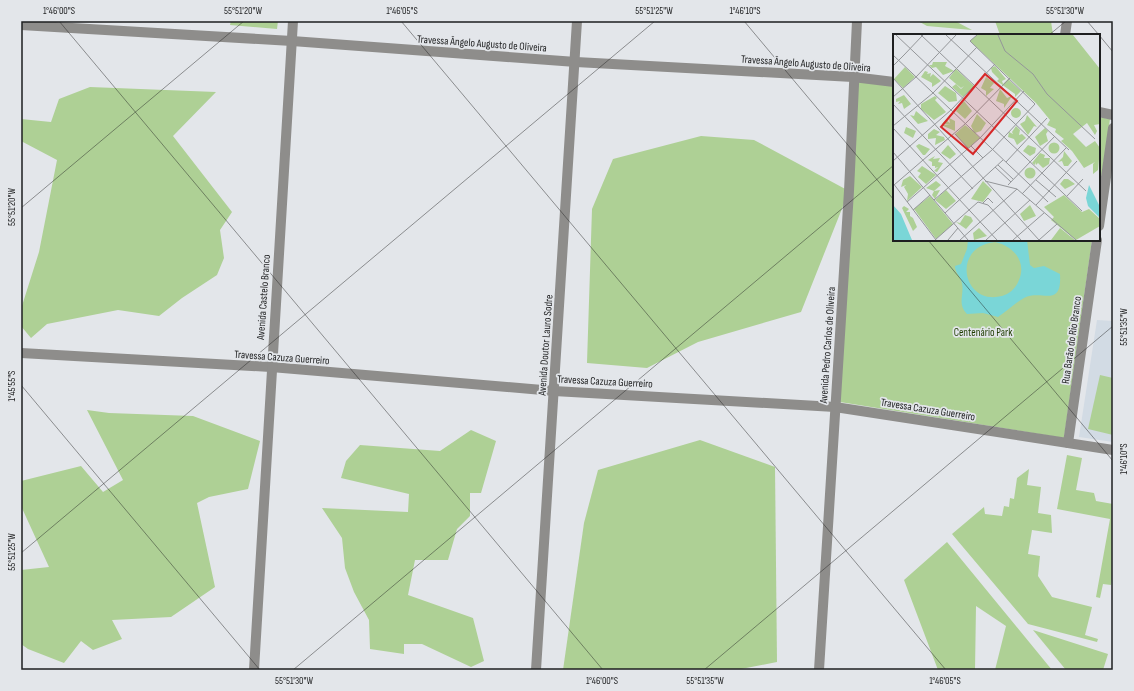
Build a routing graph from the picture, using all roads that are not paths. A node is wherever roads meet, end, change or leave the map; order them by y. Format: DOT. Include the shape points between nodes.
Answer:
graph roads {
  1 [pos="293,21"];
  2 [pos="577,21"];
  3 [pos="857,21"];
  4 [pos="1067,21"];
  5 [pos="21,25"];
  6 [pos="1065,34"];
  7 [pos="292,41"];
  8 [pos="576,62"];
  9 [pos="853,76"];
  10 [pos="893,82"];
  11 [pos="1100,112"];
  12 [pos="1113,115"];
  13 [pos="1113,128"];
  14 [pos="1100,219"];
  15 [pos="1097,241"];
  16 [pos="21,353"];
  17 [pos="271,367"];
  18 [pos="554,391"];
  19 [pos="835,407"];
  20 [pos="1068,443"];
  21 [pos="1113,450"];
  22 [pos="254,670"];
  23 [pos="536,670"];
  24 [pos="819,670"];
  1 -- 7 [label="street, Avenida Castelo Branco"];
  2 -- 8 [label="street, Avenida Doutor Lauro Sodre"];
  3 -- 9 [label="street, Avenida Pedro Carlos de Oliveira"];
  4 -- 6 [label="street"];
  5 -- 7 [label="street, Travessa Ângelo Augusto de Oliveira"];
  7 -- 8 [label="street, Travessa Ângelo Augusto de Oliveira"];
  7 -- 17 [label="street, Avenida Castelo Branco"];
  8 -- 9 [label="street, Travessa Ângelo Augusto de Oliveira"];
  8 -- 18 [label="street, Avenida Doutor Lauro Sodre"];
  9 -- 10 [label="street, Travessa Ângelo Augusto de Oliveira"];
  9 -- 19 [label="street, Avenida Pedro Carlos de Oliveira" via="849,191"];
  11 -- 12 [label="street"];
  13 -- 14 [label="street"];
  15 -- 20 [label="street, Rua Barão do Rio Branco"];
  16 -- 17 [label="street, Travessa Cazuza Guerreiro"];
  17 -- 18 [label="street, Travessa Cazuza Guerreiro"];
  17 -- 22 [label="street, Avenida Castelo Branco"];
  18 -- 19 [label="street, Travessa Cazuza Guerreiro"];
  18 -- 23 [label="street, Avenida Doutor Lauro Sodre"];
  19 -- 20 [label="street, Travessa Cazuza Guerreiro"];
  19 -- 24 [label="street, Avenida Pedro Carlos de Oliveira"];
  20 -- 21 [label="street, Travessa Cazuza Guerreiro"];
}
